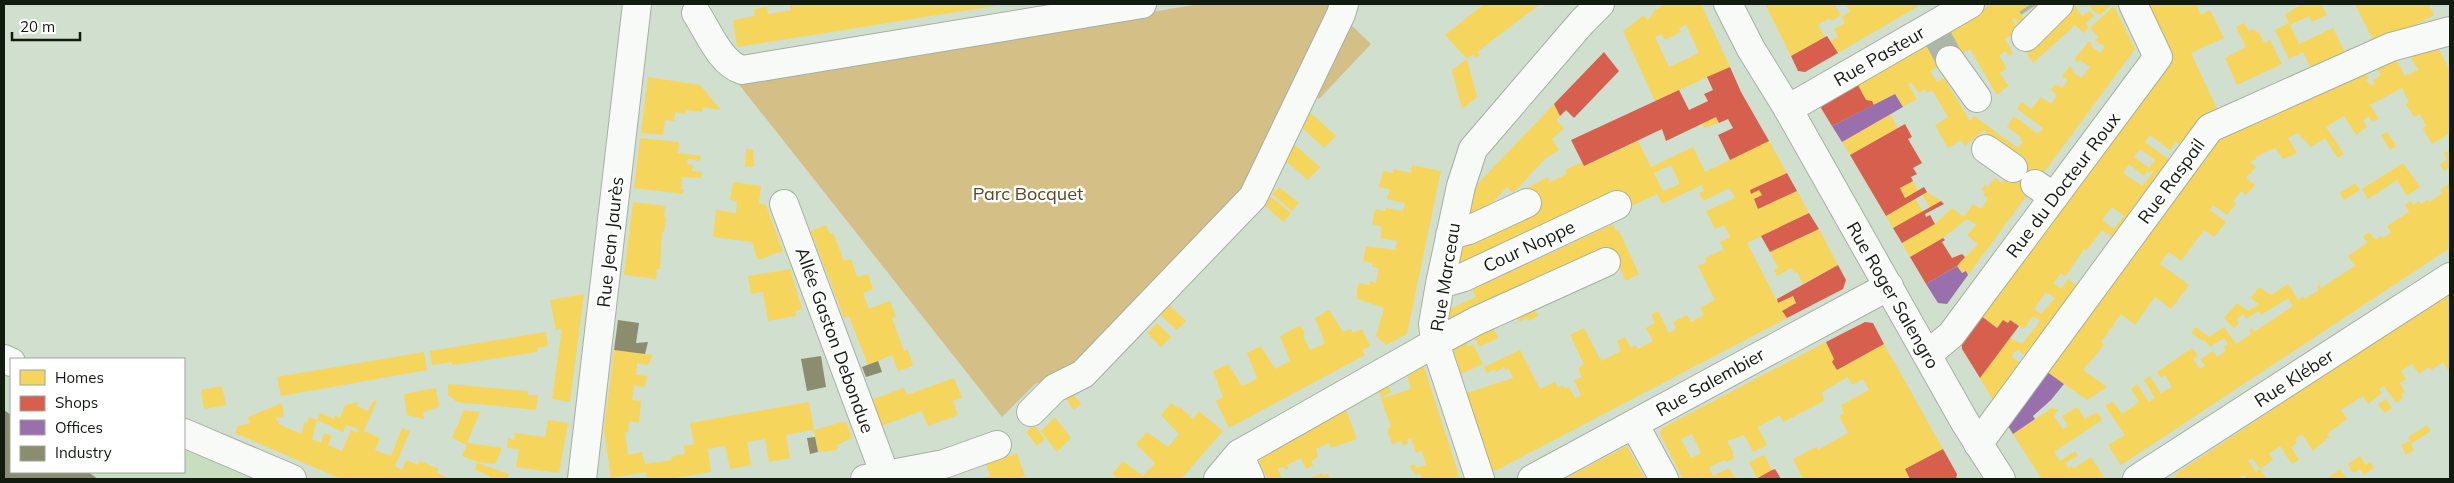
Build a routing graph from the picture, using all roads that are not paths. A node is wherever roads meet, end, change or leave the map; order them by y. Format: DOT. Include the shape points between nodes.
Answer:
graph roads {
  1 [pos="637,4"];
  2 [pos="1142,4"];
  3 [pos="1344,4"];
  4 [pos="1600,4"];
  5 [pos="1728,4"];
  6 [pos="1748,4"];
  7 [pos="1970,4"];
  8 [pos="2133,4"];
  9 [pos="694,7"];
  10 [pos="2450,31"];
  11 [pos="1950,60"];
  12 [pos="1977,98"];
  13 [pos="1788,109"];
  14 [pos="1986,149"];
  15 [pos="2013,168"];
  16 [pos="1527,203"];
  17 [pos="784,204"];
  18 [pos="1617,205"];
  19 [pos="1450,236"];
  20 [pos="1606,262"];
  21 [pos="2450,277"];
  22 [pos="1440,284"];
  23 [pos="1889,286"];
  24 [pos="1435,342"];
  25 [pos="1928,354"];
  26 [pos="1031,412"];
  27 [pos="1634,424"];
  28 [pos="185,434"];
  29 [pos="1978,444"];
  30 [pos="998,445"];
  31 [pos="1239,454"];
  32 [pos="873,478"];
  33 [pos="1998,478"];
  34 [pos="292,479"];
  35 [pos="582,479"];
  36 [pos="1218,479"];
  37 [pos="1250,479"];
  38 [pos="1480,479"];
  39 [pos="1532,479"];
  40 [pos="1664,479"];
  41 [pos="2137,479"];
  1 -- 35 [label="street, Rue Jean Jaurès"];
  2 -- 9 [label="street" via="742,70 723,56"];
  3 -- 26 [label="street" via="1253,197 1083,374 1055,388"];
  4 -- 19 [label="street, Rue Marceau" via="1472,149"];
  5 -- 13 [label="street, Rue Roger Salengro"];
  6 -- 13 [label="street, Rue Roger Salengro"];
  7 -- 13 [label="street, Rue Pasteur" via="1934,31"];
  8 -- 25 [label="street, Rue du Docteur Roux" via="2158,57 2045,191 1951,335"];
  10 -- 29 [label="street, Rue Raspail" via="2391,47 2210,128"];
  11 -- 12 [label="street"];
  13 -- 23 [label="street, Rue Roger Salengro"];
  14 -- 15 [label="street"];
  16 -- 19 [label="street"];
  17 -- 32 [label="street, Allée Gaston Debondue"];
  18 -- 22 [label="street, Cour Noppe" via="1464,277"];
  19 -- 22 [label="street, Rue Marceau"];
  20 -- 24 [label="street"];
  21 -- 41 [label="street, Rue Kléber"];
  22 -- 24 [label="street, Rue Marceau" via="1433,324"];
  23 -- 25 [label="street, Rue Roger Salengro"];
  23 -- 27 [label="street, Rue Salembier"];
  24 -- 31 [label="street, Rue Marceau"];
  24 -- 38 [label="street"];
  25 -- 29 [label="street, Rue Roger Salengro"];
  27 -- 39 [label="street, Rue Salembier"];
  27 -- 40 [label="street"];
  28 -- 34 [label="street"];
  29 -- 33 [label="street, Rue Roger Salengro"];
  30 -- 32 [label="street" via="944,464"];
  31 -- 36 [label="street, Rue Marceau"];
  31 -- 37 [label="street"];
}
